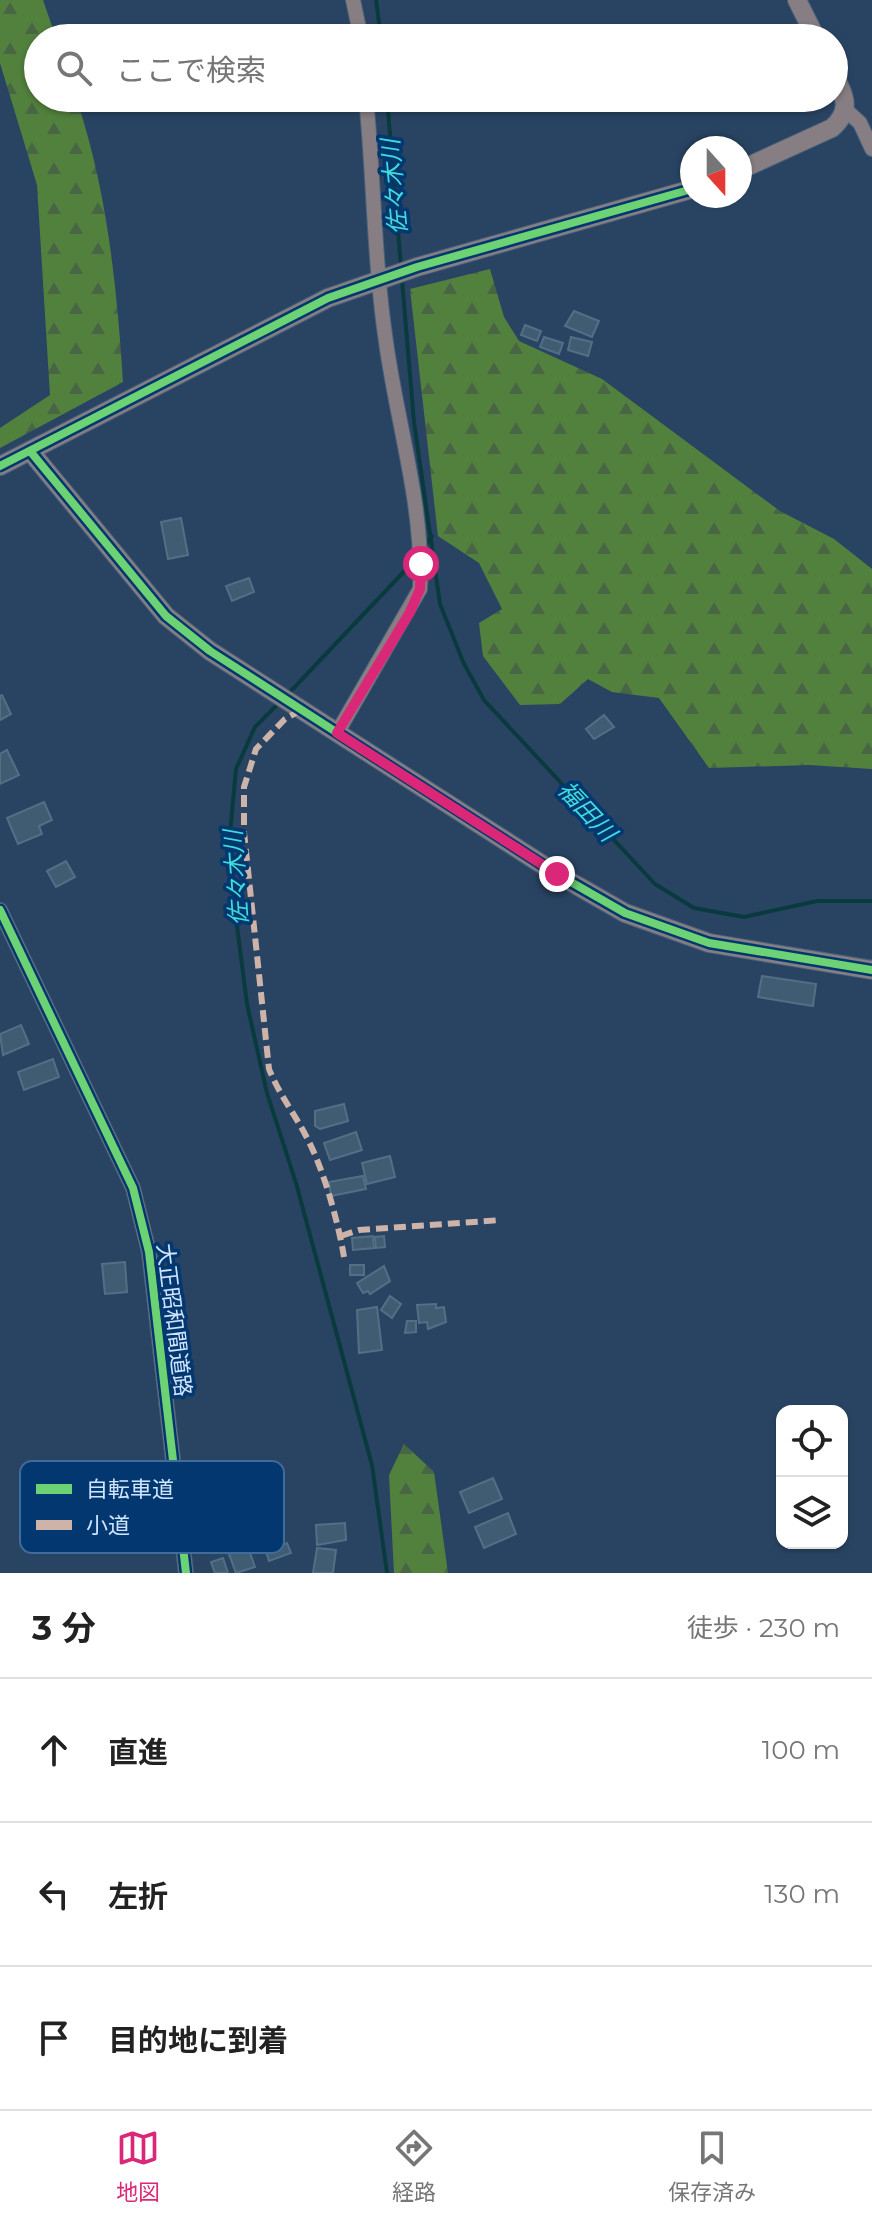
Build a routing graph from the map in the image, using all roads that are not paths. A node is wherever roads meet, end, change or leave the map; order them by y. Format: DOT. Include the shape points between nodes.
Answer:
graph roads {
  1 [pos="353,0"];
  2 [pos="797,0"];
  3 [pos="358,24"];
  4 [pos="809,24"];
  5 [pos="367,112"];
  6 [pos="846,112"];
  7 [pos="848,112"];
  8 [pos="872,149"];
  9 [pos="752,165"];
  10 [pos="680,192"];
  11 [pos="381,279"];
  12 [pos="30,451"];
  13 [pos="0,466"];
  14 [pos="337,733"];
  15 [pos="0,910"];
  16 [pos="872,970"];
  17 [pos="173,1461"];
  18 [pos="184,1553"];
  19 [pos="186,1573"];
  1 -- 3 [label="street"];
  2 -- 4 [label="street"];
  5 -- 11 [label="street"];
  6 -- 9 [label="street" via="832,128"];
  7 -- 8 [label="street" via="860,123"];
  10 -- 11 [label="street"];
  11 -- 12 [label="street" via="328,298"];
  11 -- 14 [label="street" via="419,543 420,589"];
  12 -- 13 [label="street"];
  12 -- 14 [label="street" via="166,616 210,651"];
  14 -- 16 [label="street" via="625,913 709,943"];
  15 -- 17 [label="street, 大正昭和間道路" via="133,1188 149,1252"];
  18 -- 19 [label="street, 大正昭和間道路"];
}
